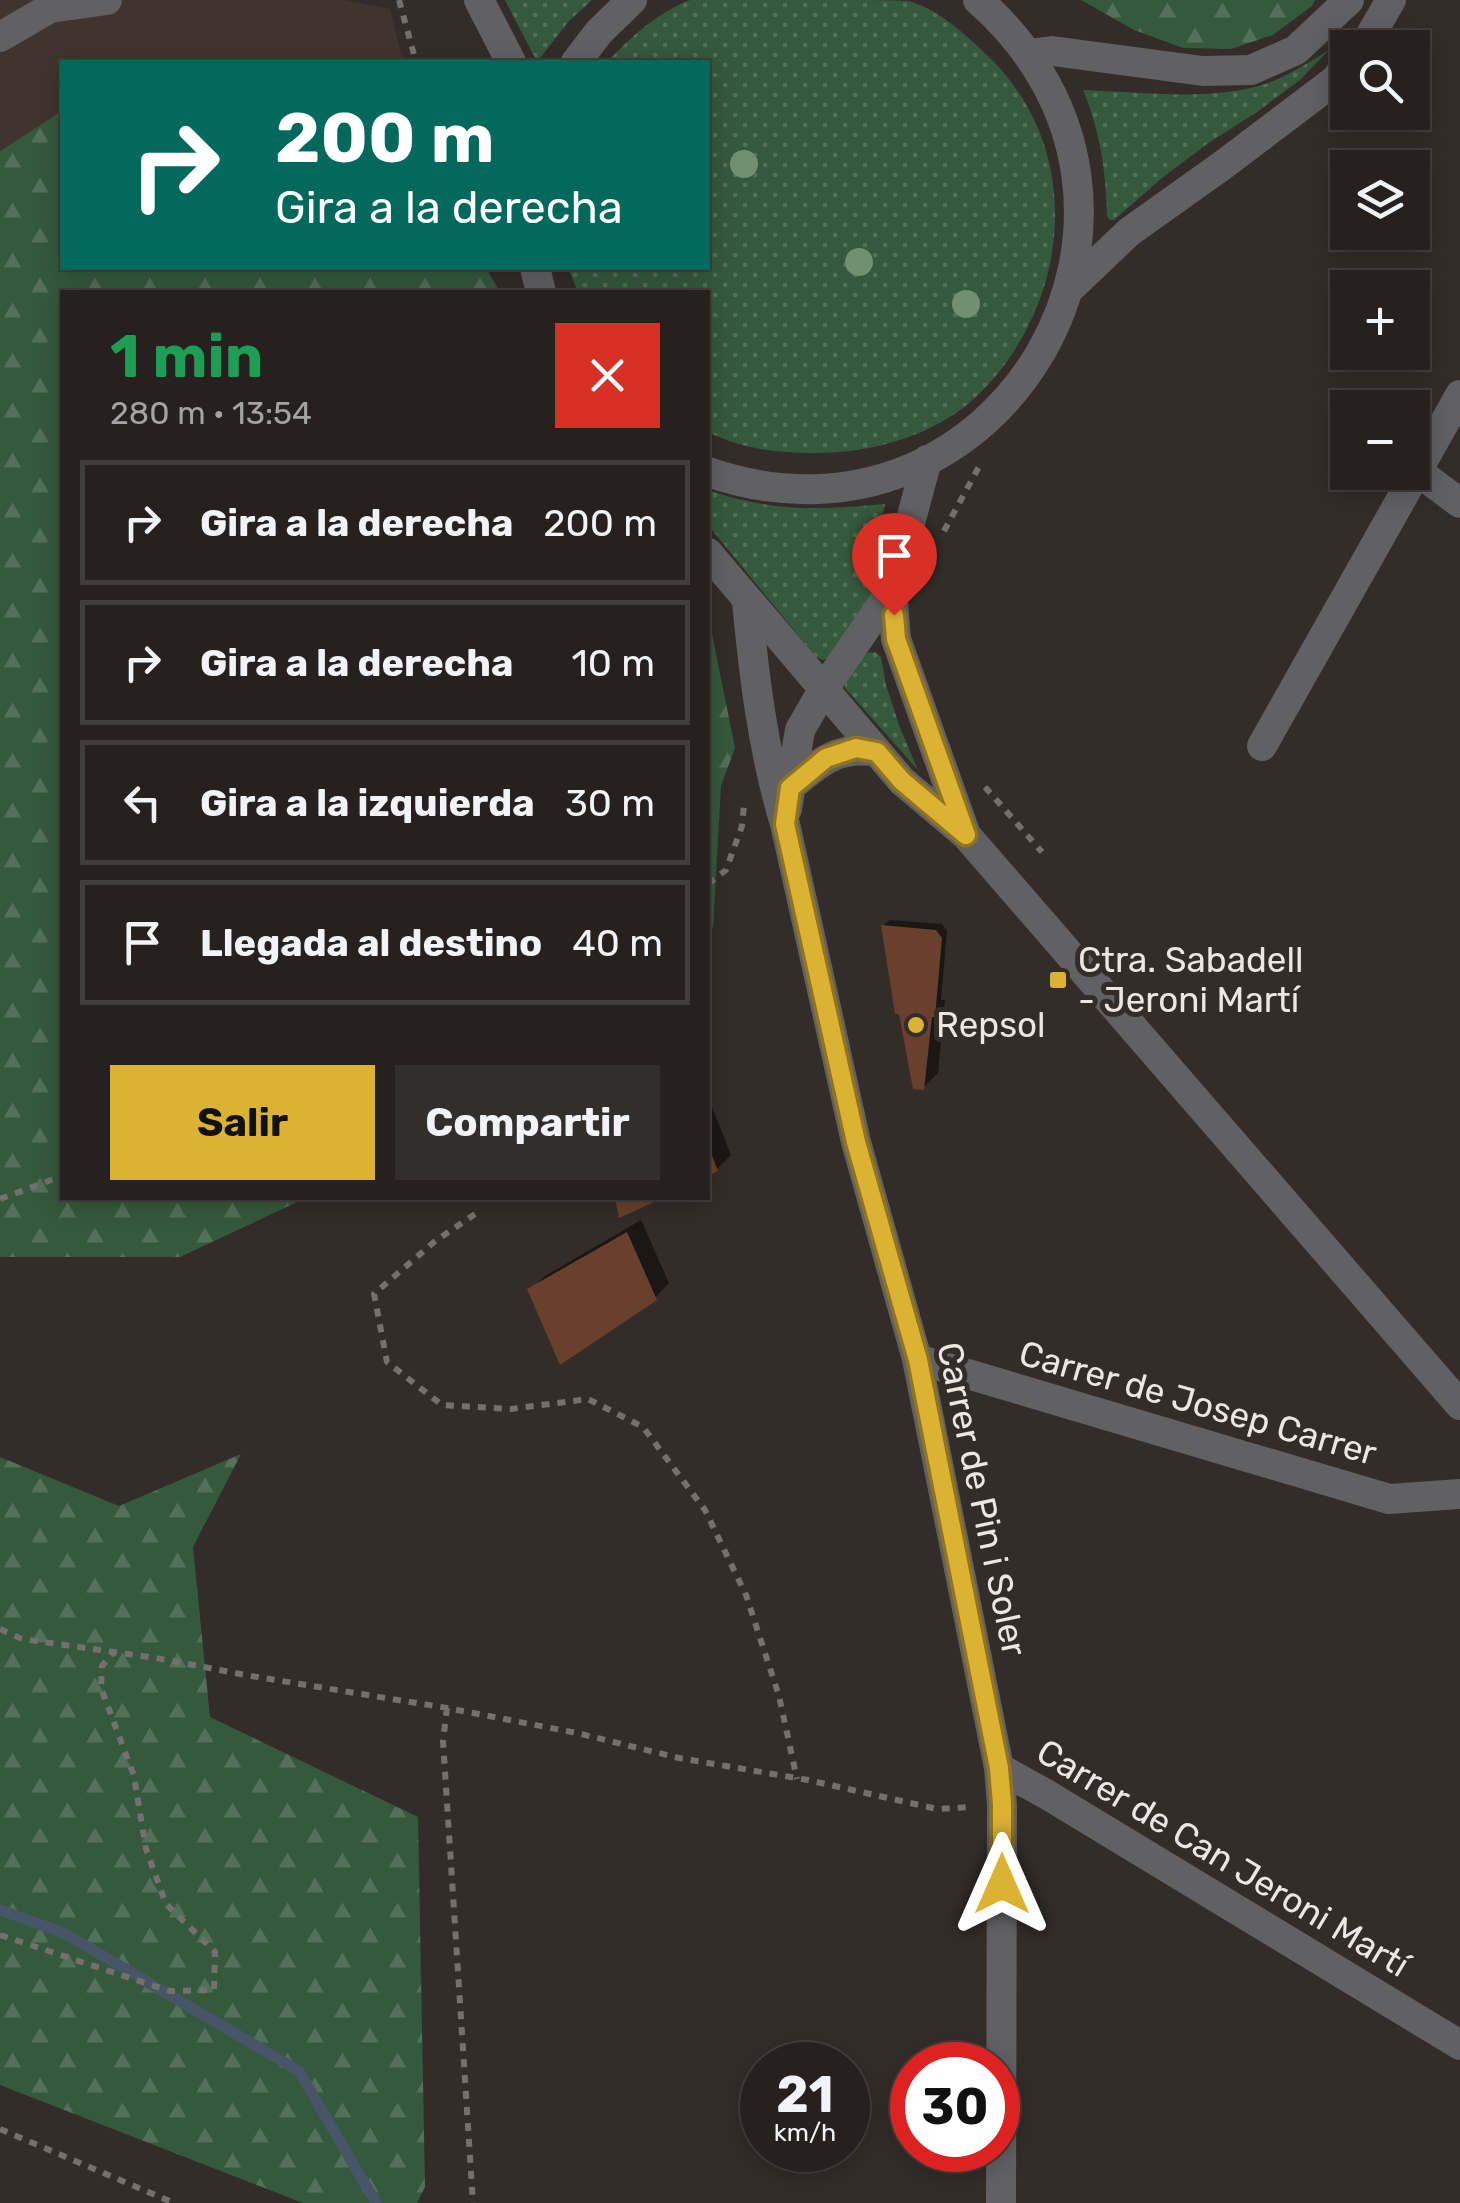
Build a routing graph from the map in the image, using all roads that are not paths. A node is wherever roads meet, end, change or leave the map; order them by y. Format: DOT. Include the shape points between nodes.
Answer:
graph roads {
  1 [pos="107,0"];
  2 [pos="479,0"];
  3 [pos="632,0"];
  4 [pos="978,0"];
  5 [pos="1349,0"];
  6 [pos="1392,0"];
  7 [pos="1374,30"];
  8 [pos="0,38"];
  9 [pos="1028,54"];
  10 [pos="510,60"];
  11 [pos="578,60"];
  12 [pos="1330,84"];
  13 [pos="1068,288"];
  14 [pos="1460,395"];
  15 [pos="1430,449"];
  16 [pos="928,460"];
  17 [pos="710,473"];
  18 [pos="1430,482"];
  19 [pos="1407,490"];
  20 [pos="1460,504"];
  21 [pos="710,555"];
  22 [pos="892,590"];
  23 [pos="747,601"];
  24 [pos="822,690"];
  25 [pos="1262,746"];
  26 [pos="877,752"];
  27 [pos="790,788"];
  28 [pos="785,824"];
  29 [pos="966,835"];
  30 [pos="918,1360"];
  31 [pos="1460,1404"];
  32 [pos="1460,1494"];
  33 [pos="999,1768"];
  34 [pos="1460,2044"];
  35 [pos="1001,2203"];
  1 -- 8 [label="street" via="50,8"];
  2 -- 10 [label="street"];
  3 -- 11 [label="street"];
  4 -- 9 [label="street"];
  5 -- 9 [label="street" via="1296,50 1251,70"];
  6 -- 7 [label="street"];
  9 -- 13 [label="street" via="1060,112 1076,174 1079,224"];
  12 -- 13 [label="street" via="1129,232"];
  13 -- 16 [label="street" via="1051,336 1008,399"];
  14 -- 15 [label="street"];
  16 -- 17 [label="street" via="869,482 818,489 766,487"];
  16 -- 22 [label="street"];
  18 -- 20 [label="street"];
  19 -- 25 [label="street"];
  21 -- 23 [label="street"];
  22 -- 24 [label="street, Carrer de Pin i Soler"];
  22 -- 29 [label="street" via="896,639"];
  23 -- 24 [label="street"];
  23 -- 28 [label="street, Carrer de Pin i Soler" via="754,678"];
  24 -- 26 [label="street"];
  24 -- 27 [label="street, Carrer de Pin i Soler" via="800,730"];
  26 -- 27 [label="street" via="856,748 826,758"];
  26 -- 29 [label="street"];
  27 -- 28 [label="street, Carrer de Pin i Soler"];
  28 -- 30 [label="street, Carrer de Pin i Soler" via="856,1142"];
  29 -- 31 [label="street"];
  30 -- 32 [label="street, Carrer de Josep Carrer" via="1390,1499"];
  30 -- 33 [label="street, Carrer de Pin i Soler"];
  33 -- 34 [label="street, Carrer de Can Jeroni Martí"];
  33 -- 35 [label="street, Carrer de Pin i Soler"];
}
